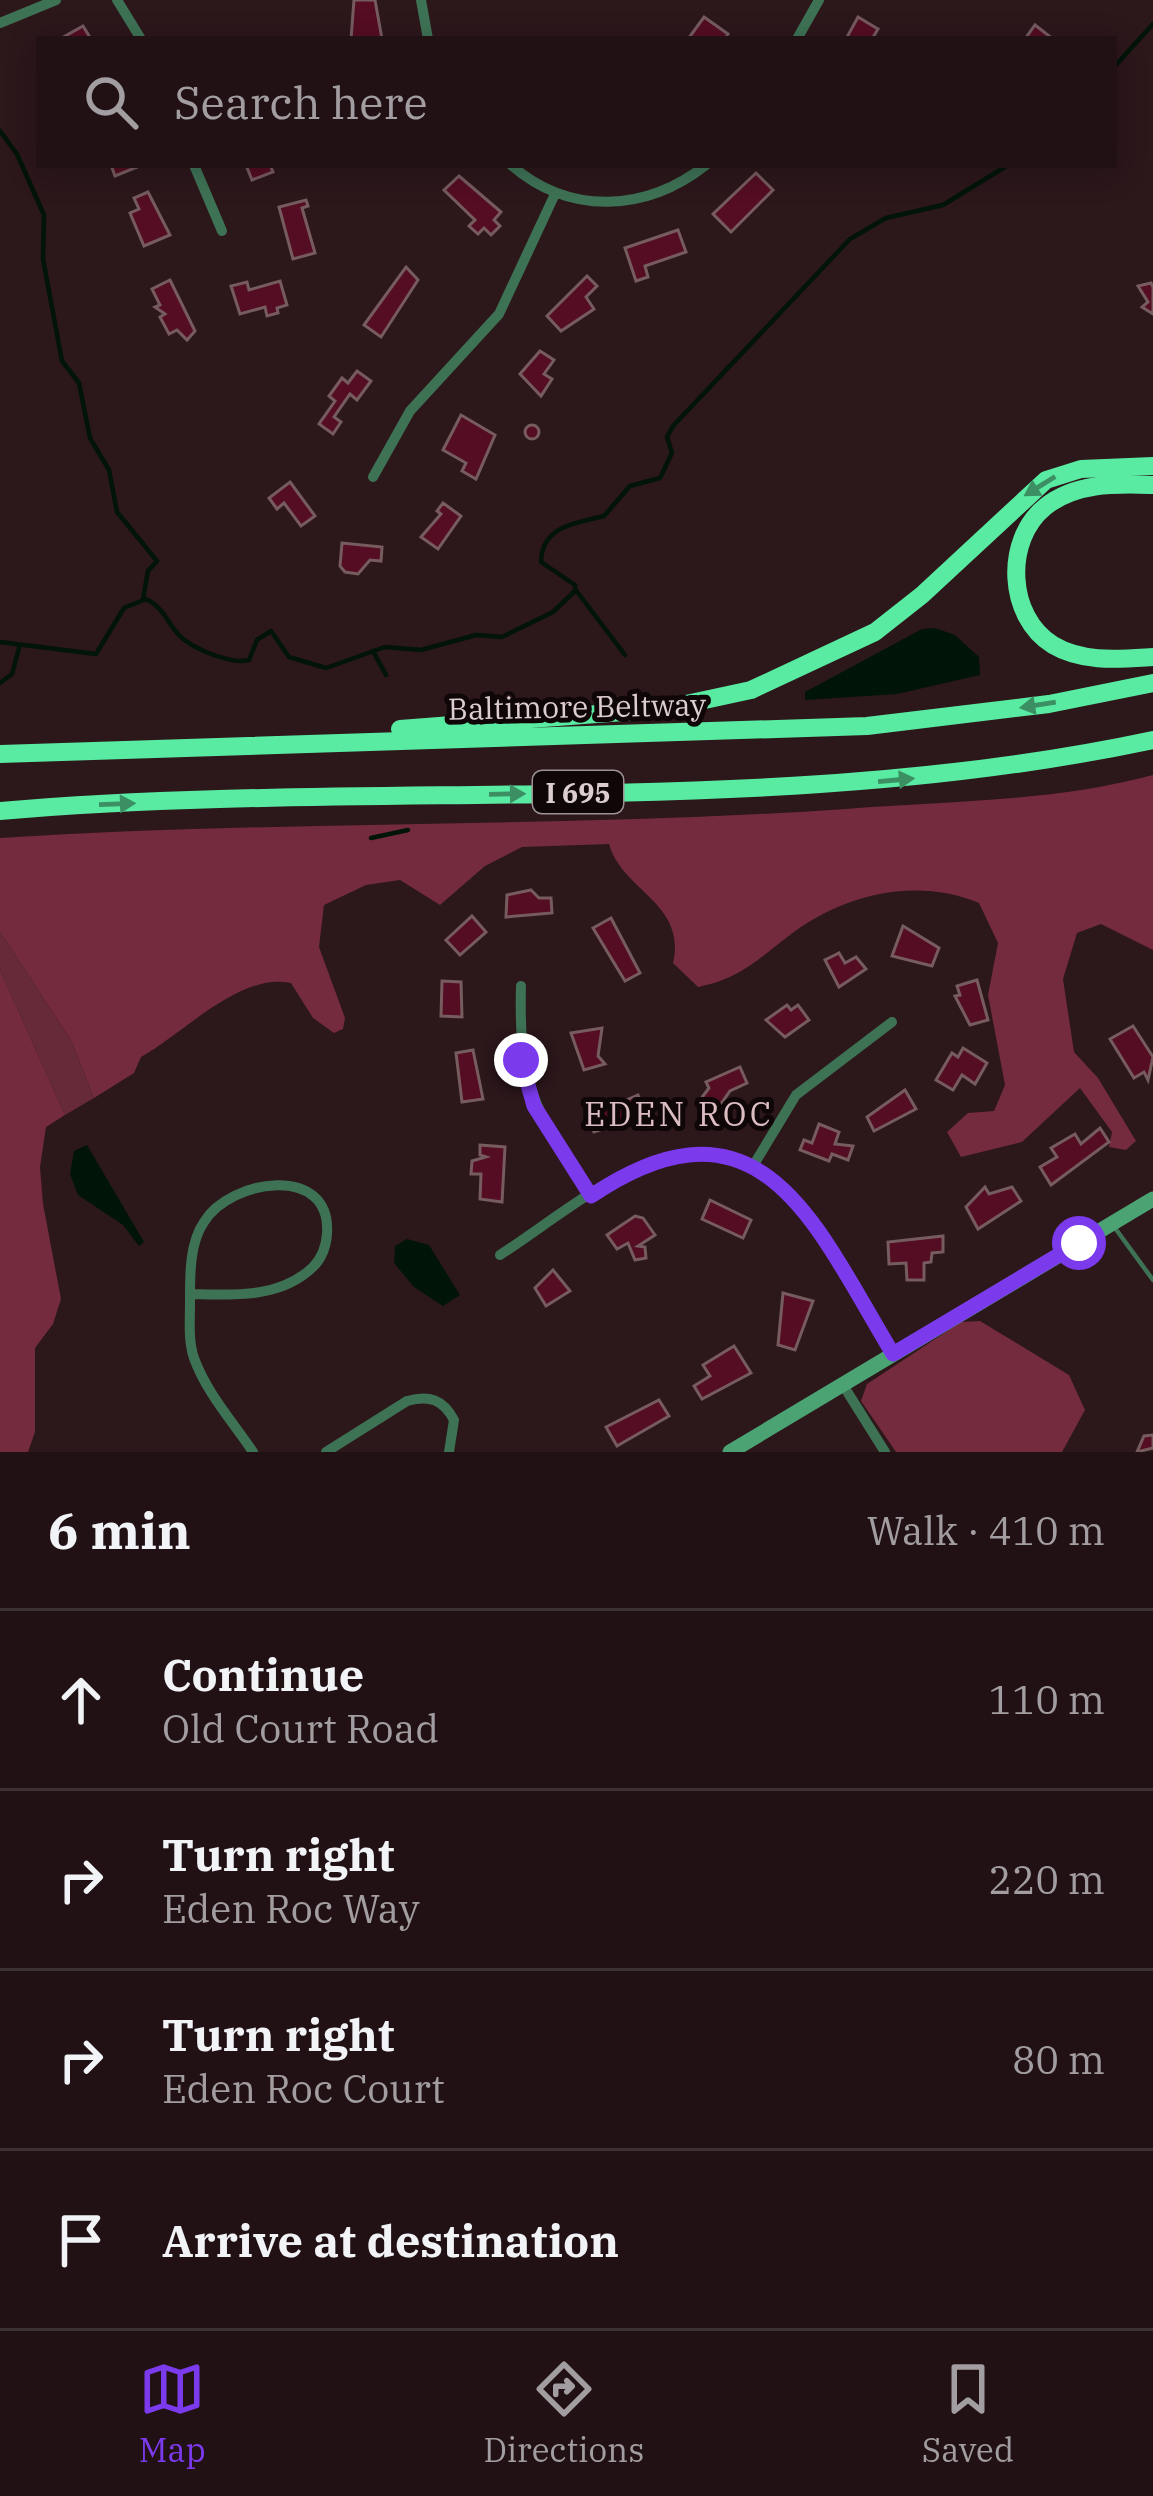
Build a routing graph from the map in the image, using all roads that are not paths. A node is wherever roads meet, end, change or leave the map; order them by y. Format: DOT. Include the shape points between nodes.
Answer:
graph roads {
  1 [pos="56,0"];
  2 [pos="117,0"];
  3 [pos="421,0"];
  4 [pos="820,0"];
  5 [pos="0,23"];
  6 [pos="139,36"];
  7 [pos="427,36"];
  8 [pos="798,36"];
  9 [pos="195,168"];
  10 [pos="516,168"];
  11 [pos="702,168"];
  12 [pos="555,194"];
  13 [pos="222,231"];
  14 [pos="1153,466"];
  15 [pos="373,477"];
  16 [pos="1153,485"];
  17 [pos="1153,657"];
  18 [pos="1153,682"];
  19 [pos="1153,740"];
  20 [pos="198,745"];
  21 [pos="0,754"];
  22 [pos="0,811"];
  23 [pos="521,986"];
  24 [pos="892,1022"];
  25 [pos="753,1166"];
  26 [pos="591,1196"];
  27 [pos="1153,1199"];
  28 [pos="1112,1223"];
  29 [pos="500,1255"];
  30 [pos="1153,1280"];
  31 [pos="190,1294"];
  32 [pos="893,1354"];
  33 [pos="843,1385"];
  34 [pos="253,1452"];
  35 [pos="326,1452"];
  36 [pos="449,1452"];
  37 [pos="730,1452"];
  38 [pos="885,1452"];
  1 -- 5 [label="street"];
  2 -- 6 [label="street"];
  3 -- 7 [label="street"];
  4 -- 8 [label="street"];
  9 -- 13 [label="street"];
  10 -- 12 [label="street"];
  11 -- 12 [label="street" via="631,201"];
  12 -- 15 [label="street" via="499,314 410,411"];
  14 -- 20 [label="highway, one-way" via="1081,469 1046,480 874,632 751,690 663,709"];
  16 -- 17 [label="highway" via="1113,484 1059,498 1033,520 1016,564 1019,601 1054,645 1083,657"];
  18 -- 20 [label="highway, Baltimore Beltway / I 695, one-way" via="980,715 866,726"];
  22 -- 19 [label="highway, I 695, one-way" via="873,782"];
  20 -- 21 [label="highway, Baltimore Beltway / I 695"];
  23 -- 26 [label="street" via="526,1083"];
  24 -- 25 [label="street" via="796,1095"];
  25 -- 26 [label="street" via="706,1154 665,1157"];
  25 -- 32 [label="street" via="802,1208"];
  26 -- 29 [label="street"];
  27 -- 28 [label="main road"];
  28 -- 30 [label="lane"];
  28 -- 32 [label="main road"];
  31 -- 31 [label="street" via="197,1236 220,1203 272,1184 315,1198 328,1224 314,1267 271,1291"];
  31 -- 34 [label="street" via="194,1358"];
  32 -- 33 [label="main road"];
  33 -- 37 [label="main road"];
  33 -- 38 [label="street"];
  35 -- 36 [label="street" via="423,1396 440,1401 454,1420"];
}
